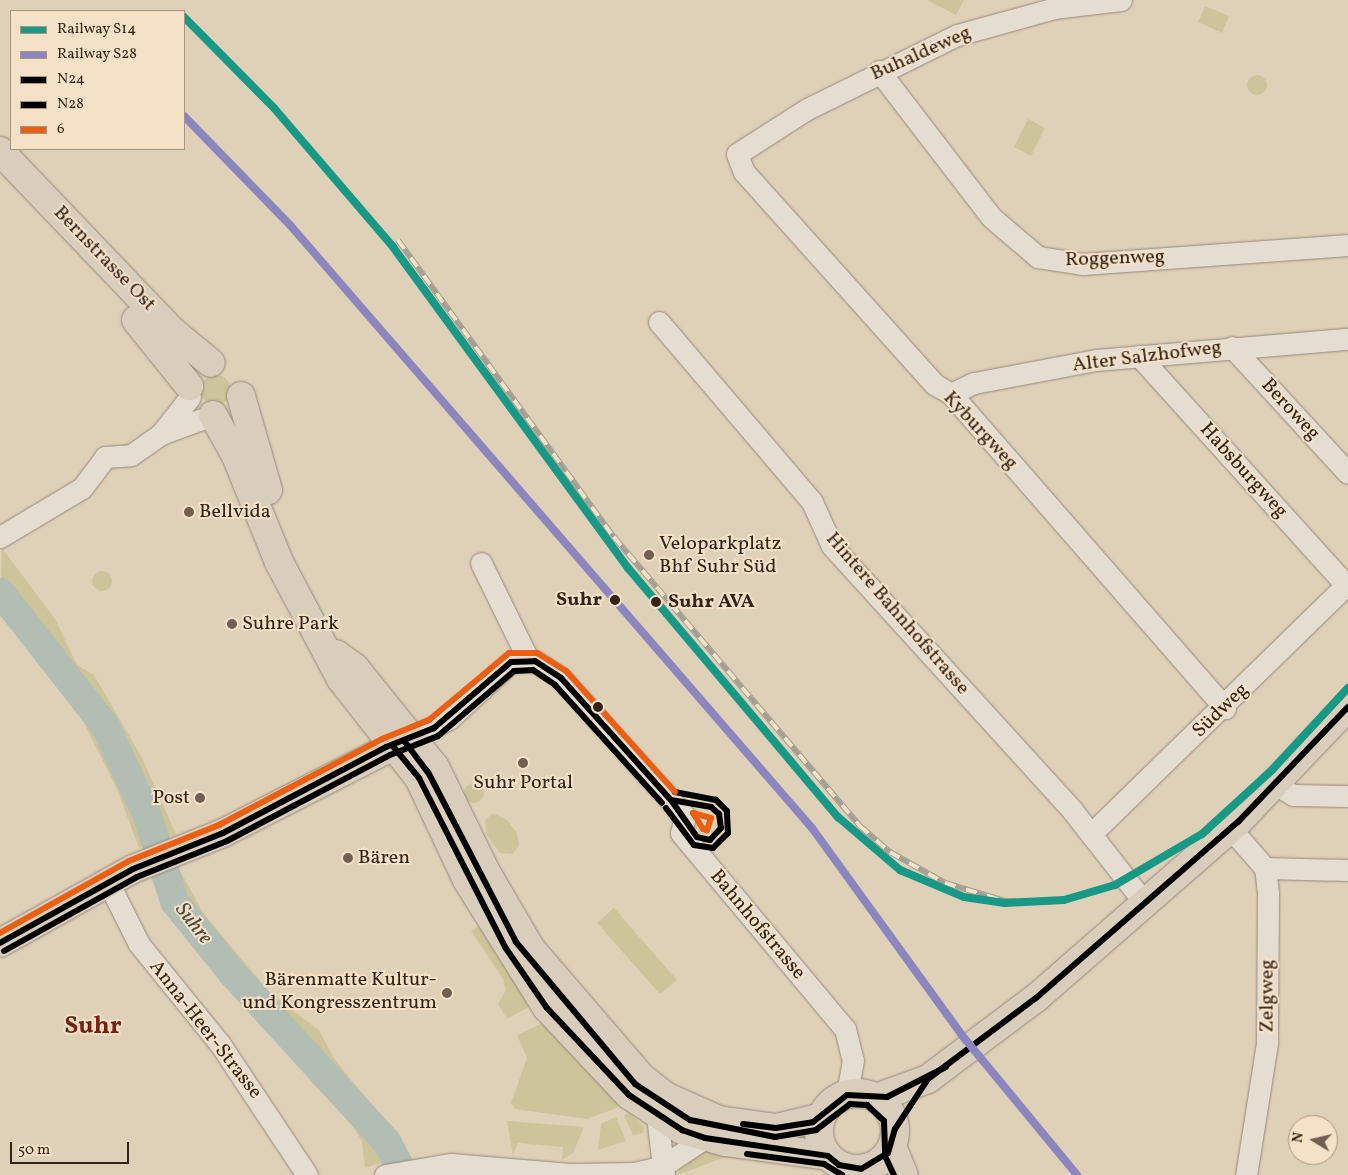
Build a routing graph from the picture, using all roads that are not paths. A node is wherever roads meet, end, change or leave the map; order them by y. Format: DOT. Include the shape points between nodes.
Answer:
graph roads {
  1 [pos="1122,0"];
  2 [pos="879,71"];
  3 [pos="0,151"];
  4 [pos="737,154"];
  5 [pos="0,175"];
  6 [pos="1348,245"];
  7 [pos="659,322"];
  8 [pos="1348,339"];
  9 [pos="1232,347"];
  10 [pos="1139,356"];
  11 [pos="211,363"];
  12 [pos="190,391"];
  13 [pos="950,394"];
  14 [pos="241,396"];
  15 [pos="213,415"];
  16 [pos="161,434"];
  17 [pos="1348,473"];
  18 [pos="4,526"];
  19 [pos="481,563"];
  20 [pos="1346,586"];
  21 [pos="303,601"];
  22 [pos="528,659"];
  23 [pos="1348,707"];
  24 [pos="1225,708"];
  25 [pos="402,741"];
  26 [pos="1276,785"];
  27 [pos="1348,796"];
  28 [pos="1230,828"];
  29 [pos="1092,833"];
  30 [pos="1265,868"];
  31 [pos="1348,870"];
  32 [pos="108,882"];
  33 [pos="1143,901"];
  34 [pos="0,944"];
  35 [pos="928,1079"];
  36 [pos="846,1095"];
  37 [pos="876,1098"];
  38 [pos="657,1116"];
  39 [pos="822,1117"];
  40 [pos="894,1137"];
  41 [pos="705,1138"];
  42 [pos="828,1156"];
  43 [pos="421,1169"];
  44 [pos="663,1171"];
  45 [pos="868,1172"];
  46 [pos="307,1175"];
  47 [pos="386,1175"];
  48 [pos="904,1175"];
  49 [pos="1246,1175"];
  1 -- 2 [label="street, Buhaldeweg" via="1012,18 957,35"];
  2 -- 4 [label="street, Buhaldeweg" via="807,109"];
  2 -- 6 [label="street, Roggenweg" via="991,217 1038,257 1083,264"];
  3 -- 11 [label="main road, Bernstrasse Ost" via="172,331"];
  4 -- 13 [label="street, Kyburgweg" via="744,172 934,384"];
  5 -- 12 [label="main road, Bernstrasse Ost" via="166,351"];
  7 -- 29 [label="street, Hintere Bahnhofstrasse" via="812,502 832,546"];
  8 -- 9 [label="street, Alter Salzhofweg"];
  9 -- 10 [label="street, Alter Salzhofweg"];
  9 -- 17 [label="street, Beroweg"];
  10 -- 13 [label="street, Alter Salzhofweg" via="974,383"];
  10 -- 20 [label="street, Habsburgweg"];
  11 -- 12 [label="main road" via="194,373"];
  11 -- 14 [label="main road" via="235,371"];
  12 -- 15 [label="main road" via="200,411"];
  12 -- 16 [label="street"];
  13 -- 24 [label="street, Kyburgweg"];
  14 -- 15 [label="main road" via="227,413"];
  14 -- 21 [label="main road" via="262,473 295,563"];
  15 -- 16 [label="street"];
  15 -- 21 [label="main road" via="236,456 279,562"];
  16 -- 18 [label="street" via="132,455 105,457 82,488"];
  19 -- 22 [label="street"];
  20 -- 24 [label="street, Südweg"];
  21 -- 25 [label="main road" via="354,700"];
  22 -- 25 [label="street" via="505,665 449,719"];
  22 -- 36 [label="street, Bahnhofstrasse" via="561,678 685,816 681,833 845,1029 852,1078"];
  23 -- 26 [label="main road"];
  24 -- 29 [label="street, Südweg"];
  25 -- 32 [label="main road" via="285,803"];
  25 -- 38 [label="main road" via="467,880 547,1008 629,1095"];
  25 -- 39 [label="main road" via="435,767 523,938 641,1077 679,1104 719,1120 776,1128"];
  26 -- 27 [label="street" via="1293,795"];
  26 -- 28 [label="main road"];
  28 -- 30 [label="street"];
  28 -- 33 [label="main road"];
  29 -- 33 [label="street, Hintere Bahnhofstrasse"];
  30 -- 31 [label="street"];
  30 -- 49 [label="street, Zelgweg" via="1267,1043"];
  32 -- 34 [label="main road"];
  32 -- 46 [label="street, Anna-Heer-Strasse" via="139,944 220,1044"];
  33 -- 35 [label="main road" via="1036,998"];
  35 -- 37 [label="main road"];
  35 -- 40 [label="main road"];
  36 -- 37 [label="main road"];
  36 -- 39 [label="main road" via="832,1103"];
  37 -- 40 [label="main road" via="890,1112"];
  38 -- 41 [label="main road"];
  38 -- 44 [label="street"];
  39 -- 42 [label="main road" via="820,1137"];
  40 -- 45 [label="main road" via="883,1160"];
  40 -- 48 [label="main road"];
  41 -- 42 [label="main road"];
  41 -- 44 [label="street"];
  42 -- 45 [label="main road" via="839,1165"];
  43 -- 44 [label="street" via="451,1164 603,1175"];
  43 -- 47 [label="street"];
}
